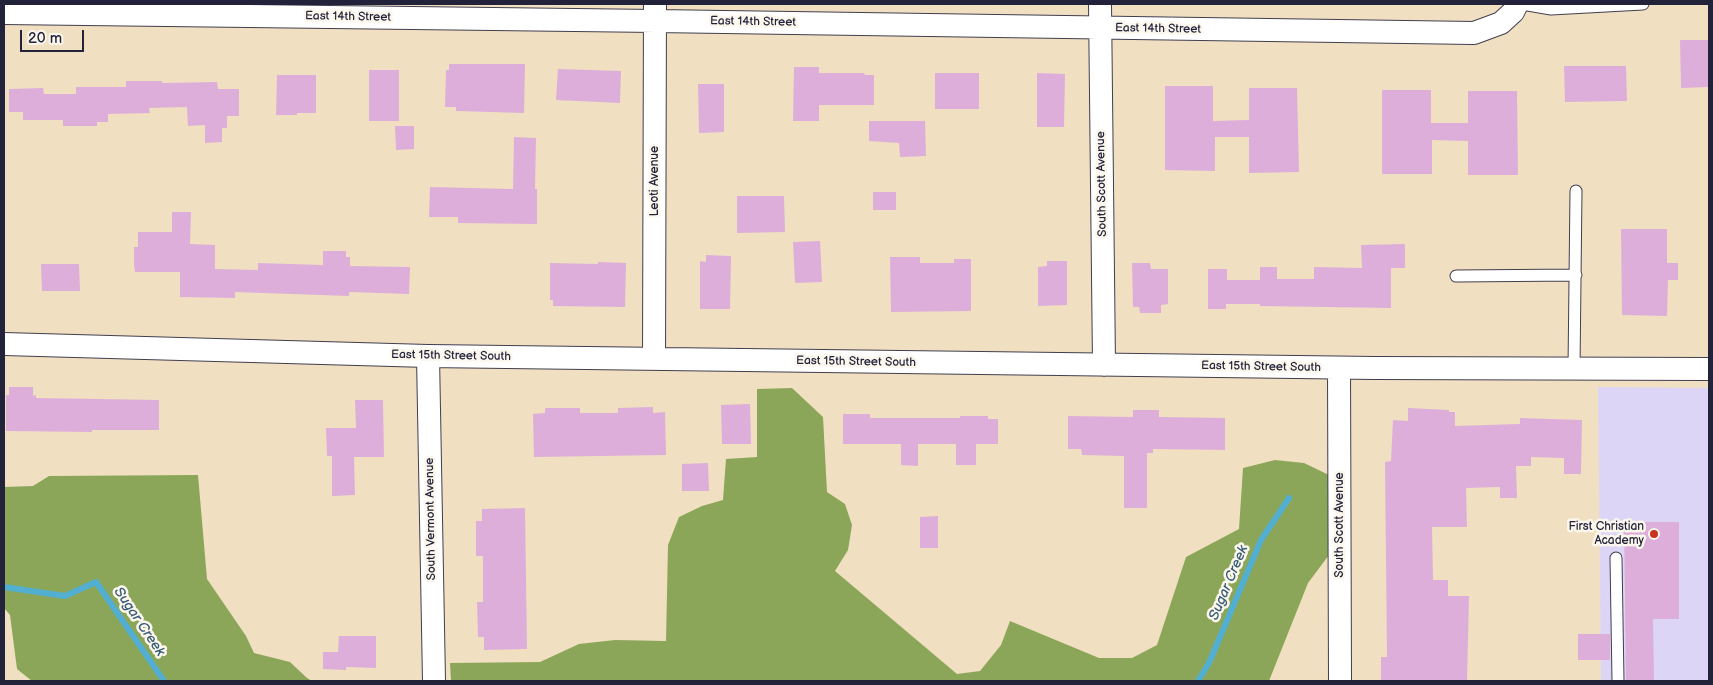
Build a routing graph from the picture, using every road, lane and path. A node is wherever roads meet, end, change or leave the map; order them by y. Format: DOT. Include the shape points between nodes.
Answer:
graph roads {
  1 [pos="1100,4"];
  2 [pos="1517,4"];
  3 [pos="1522,4"];
  4 [pos="1643,4"];
  5 [pos="656,12"];
  6 [pos="4,13"];
  7 [pos="1100,28"];
  8 [pos="1576,192"];
  9 [pos="1576,275"];
  10 [pos="1456,276"];
  11 [pos="4,344"];
  12 [pos="428,356"];
  13 [pos="654,359"];
  14 [pos="1104,365"];
  15 [pos="1339,368"];
  16 [pos="1574,369"];
  17 [pos="1709,369"];
  18 [pos="1616,558"];
  19 [pos="434,681"];
  20 [pos="1340,681"];
  21 [pos="1618,681"];
  1 -- 7 [label="street, South Scott Avenue"];
  2 -- 7 [label="street, East 14th Street" via="1501,23 1474,34"];
  3 -- 4 [label="lane" via="1551,9"];
  5 -- 6 [label="street, East 14th Street"];
  5 -- 7 [label="street, East 14th Street"];
  5 -- 13 [label="street, Leoti Avenue"];
  7 -- 14 [label="street, South Scott Avenue"];
  8 -- 9 [label="lane"];
  9 -- 10 [label="lane"];
  9 -- 16 [label="lane"];
  11 -- 12 [label="street, East 15th Street South"];
  12 -- 13 [label="street, East 15th Street South"];
  12 -- 19 [label="street, South Vermont Avenue"];
  13 -- 14 [label="street, East 15th Street South"];
  14 -- 15 [label="street, East 15th Street South"];
  15 -- 16 [label="street, East 15th Street South"];
  15 -- 20 [label="street, South Scott Avenue"];
  16 -- 17 [label="street, East 15th Street South"];
  18 -- 21 [label="lane"];
}
